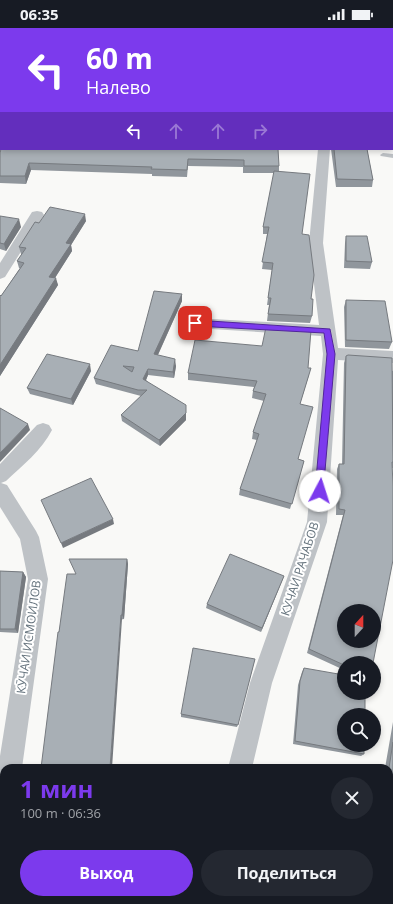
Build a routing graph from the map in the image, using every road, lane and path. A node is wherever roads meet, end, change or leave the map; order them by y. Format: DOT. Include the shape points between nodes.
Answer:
graph roads {
  1 [pos="324,150"];
  2 [pos="384,155"];
  3 [pos="393,156"];
  4 [pos="37,215"];
  5 [pos="0,274"];
  6 [pos="195,323"];
  7 [pos="327,331"];
  8 [pos="331,354"];
  9 [pos="393,358"];
  10 [pos="43,430"];
  11 [pos="0,476"];
  12 [pos="0,491"];
  13 [pos="11,764"];
  14 [pos="241,764"];
  1 -- 7 [label="street, КУЧАИ РАЧАБОВ" via="316,243"];
  2 -- 3 [label="lane"];
  4 -- 5 [label="street"];
  6 -- 7 [label="street"];
  7 -- 8 [label="street, КУЧАИ РАЧАБОВ"];
  8 -- 9 [label="street"];
  8 -- 14 [label="street, КУЧАИ РАЧАБОВ" via="317,522 261,683"];
  10 -- 11 [label="street"];
  12 -- 13 [label="street, КӮЧАИ ИСМОИЛОВ" via="29,537 38,579"];
}
